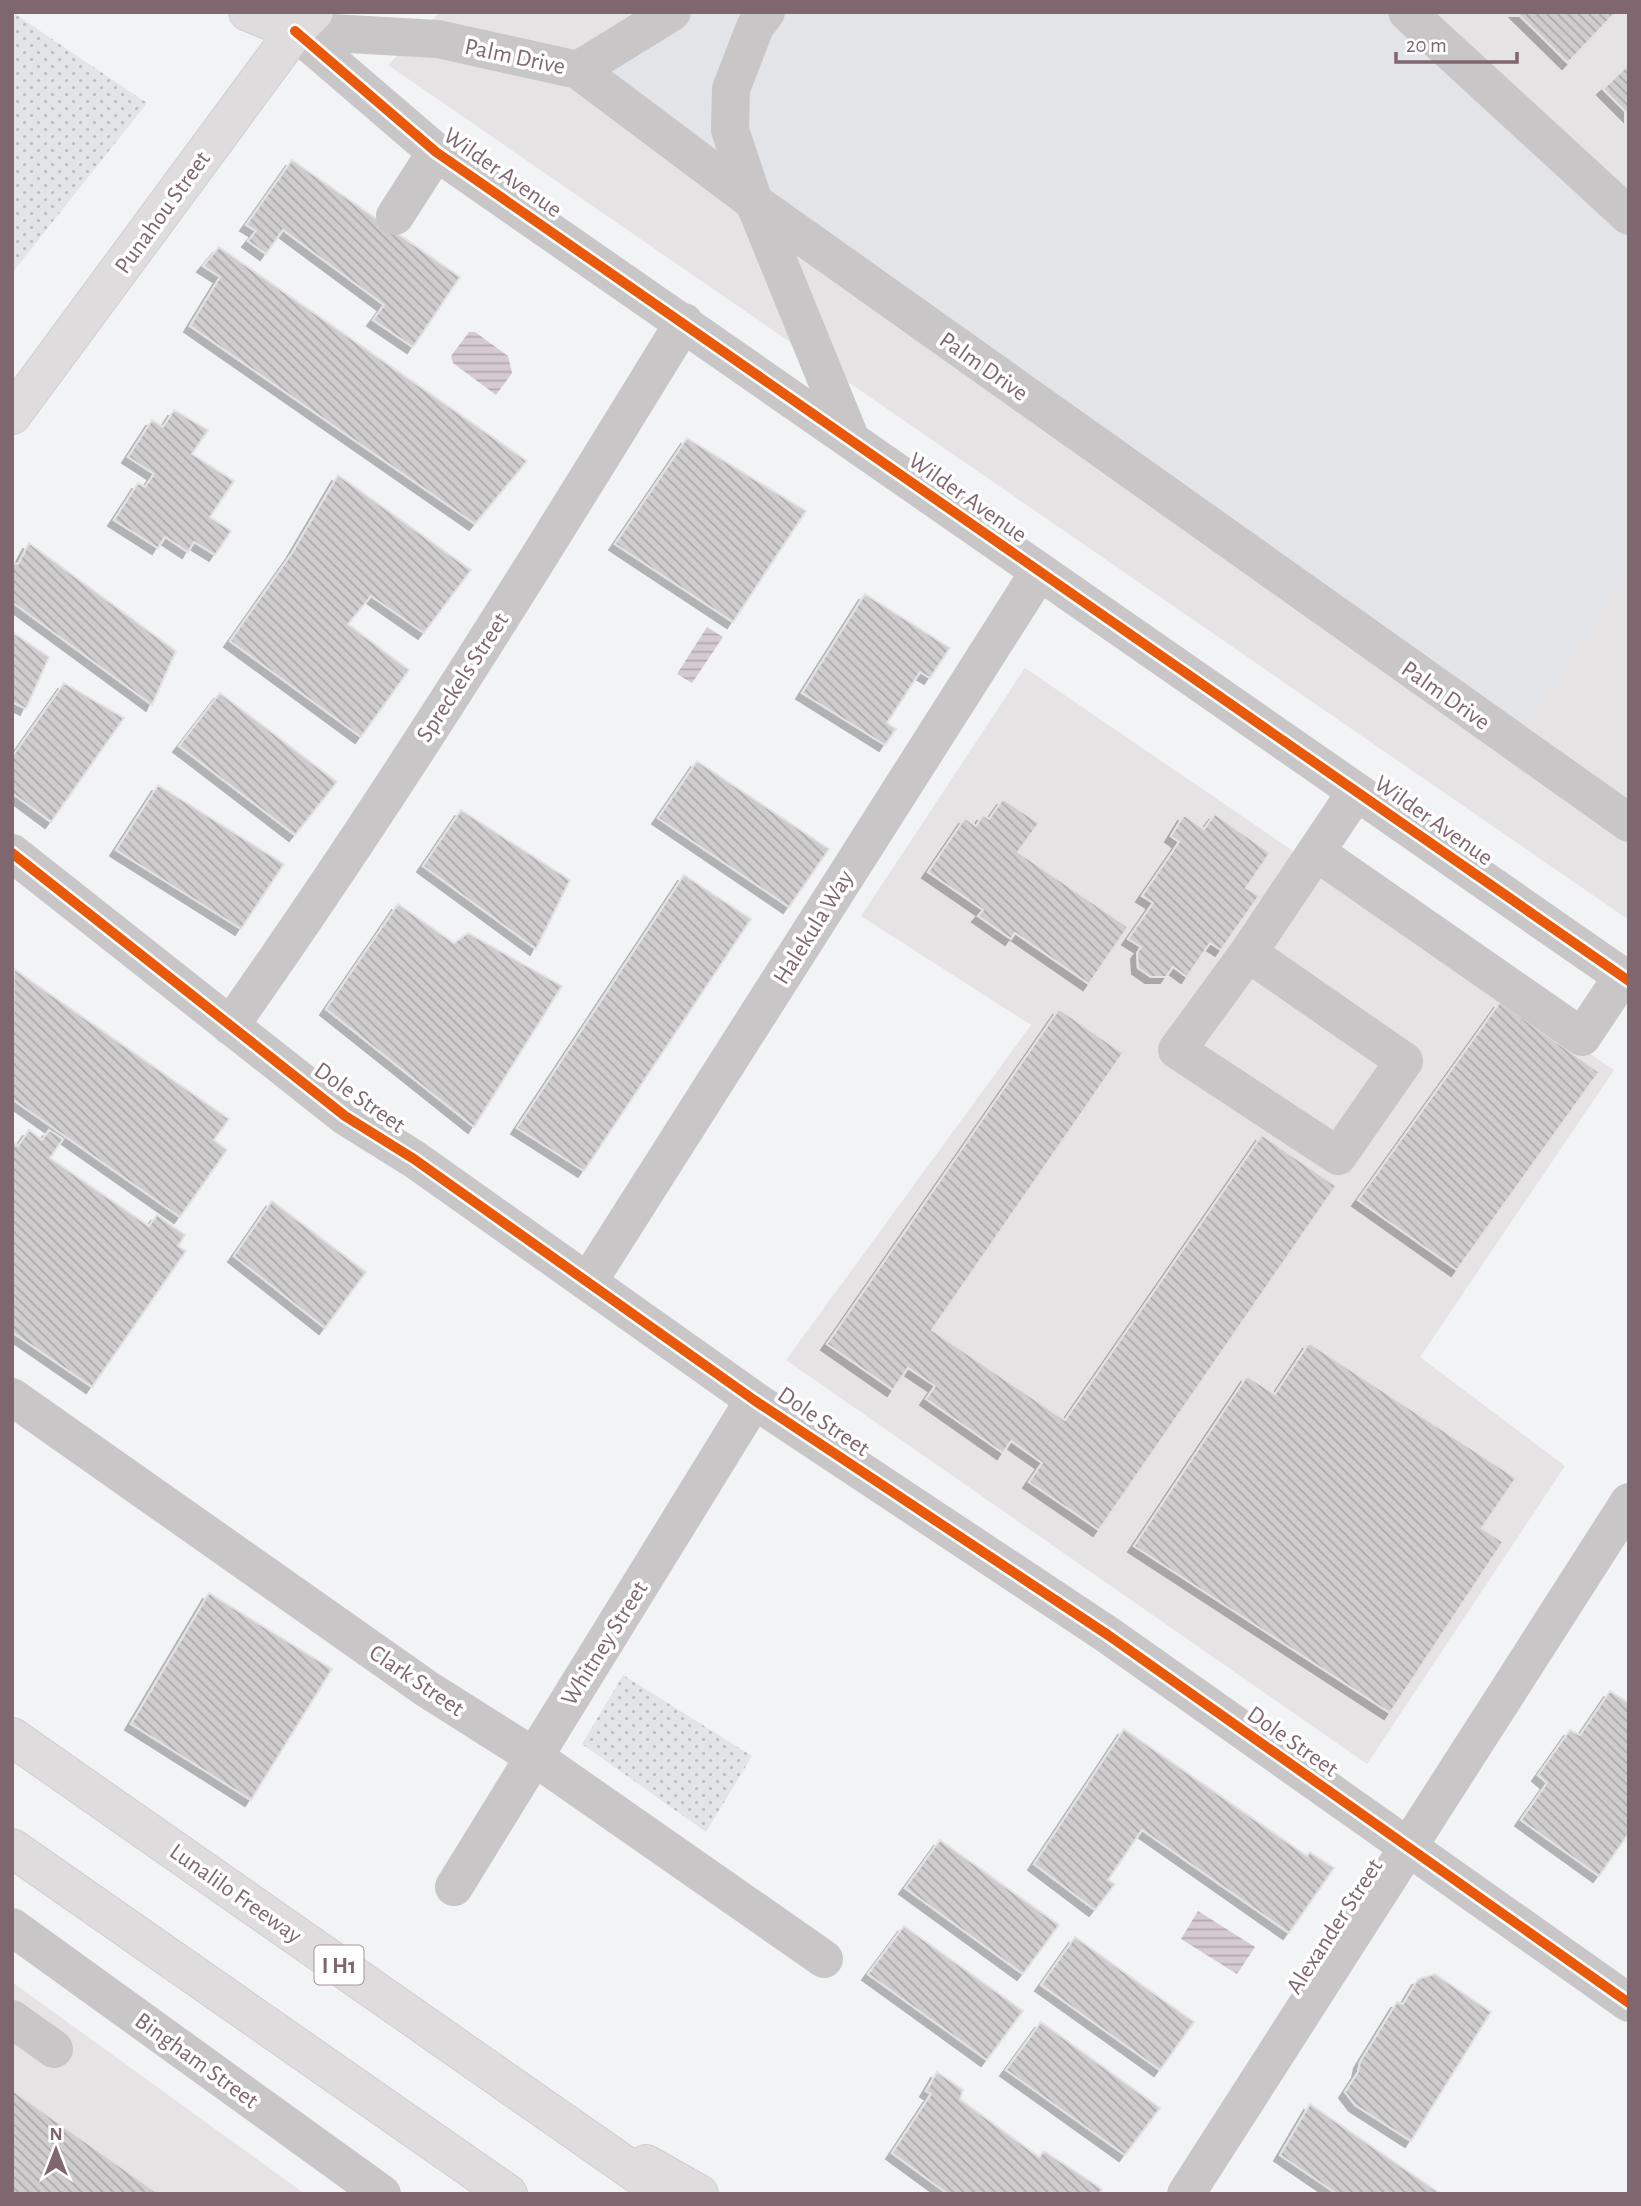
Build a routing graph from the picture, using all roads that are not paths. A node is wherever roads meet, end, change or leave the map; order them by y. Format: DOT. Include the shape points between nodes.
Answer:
graph roads {
  1 [pos="248,12"];
  2 [pos="672,12"];
  3 [pos="766,12"];
  4 [pos="1406,12"];
  5 [pos="304,22"];
  6 [pos="578,70"];
  7 [pos="436,152"];
  8 [pos="754,202"];
  9 [pos="394,216"];
  10 [pos="1629,216"];
  11 [pos="684,322"];
  12 [pos="12,415"];
  13 [pos="851,440"];
  14 [pos="1039,572"];
  15 [pos="1356,792"];
  16 [pos="1629,823"];
  17 [pos="1316,852"];
  18 [pos="12,853"];
  19 [pos="1248,953"];
  20 [pos="1626,979"];
  21 [pos="230,1026"];
  22 [pos="588,1282"];
  23 [pos="12,1397"];
  24 [pos="754,1400"];
  25 [pos="1629,1503"];
  26 [pos="12,1737"];
  27 [pos="533,1756"];
  28 [pos="1411,1846"];
  29 [pos="12,1848"];
  30 [pos="454,1887"];
  31 [pos="12,1927"];
  32 [pos="824,1959"];
  33 [pos="1629,2003"];
  34 [pos="12,2019"];
  35 [pos="54,2049"];
  36 [pos="553,2113"];
  37 [pos="382,2194"];
  38 [pos="508,2194"];
  39 [pos="666,2194"];
  40 [pos="699,2194"];
  41 [pos="1186,2194"];
  1 -- 5 [label="main road, Wilder Avenue"];
  2 -- 6 [label="street"];
  3 -- 8 [label="street" via="755,27 731,89 730,130"];
  4 -- 10 [label="street"];
  5 -- 6 [label="street, Palm Drive" via="438,39"];
  5 -- 7 [label="street, Wilder Avenue"];
  5 -- 12 [label="main road, Punahou Street"];
  6 -- 8 [label="street, Palm Drive"];
  7 -- 9 [label="street"];
  7 -- 11 [label="street, Wilder Avenue"];
  8 -- 13 [label="street"];
  8 -- 16 [label="street, Palm Drive"];
  11 -- 13 [label="street, Wilder Avenue"];
  11 -- 21 [label="street, Spreckels Street" via="490,634"];
  13 -- 14 [label="street, Wilder Avenue"];
  14 -- 15 [label="street, Wilder Avenue"];
  14 -- 22 [label="street, Halekula Way"];
  15 -- 17 [label="street"];
  15 -- 20 [label="street, Wilder Avenue"];
  17 -- 19 [label="street"];
  17 -- 20 [label="street" via="1582,1037"];
  18 -- 21 [label="street, Dole Street"];
  19 -- 19 [label="street" via="1177,1050 1338,1156 1404,1061"];
  21 -- 22 [label="street, Dole Street" via="345,1116"];
  22 -- 24 [label="street, Dole Street"];
  23 -- 27 [label="street, Clark Street" via="427,1689"];
  24 -- 27 [label="street, Whitney Street"];
  24 -- 28 [label="street, Dole Street" via="1108,1635"];
  25 -- 28 [label="street, Alexander Street"];
  26 -- 36 [label="main road, Lunalilo Freeway / I H1"];
  27 -- 30 [label="street, Whitney Street"];
  27 -- 32 [label="street, Clark Street"];
  28 -- 33 [label="street, Dole Street"];
  28 -- 41 [label="street, Alexander Street"];
  29 -- 38 [label="main road"];
  31 -- 37 [label="street, Bingham Street"];
  34 -- 35 [label="street"];
  36 -- 39 [label="main road, Lunalilo Freeway / I H1"];
  36 -- 40 [label="main road"];
}
